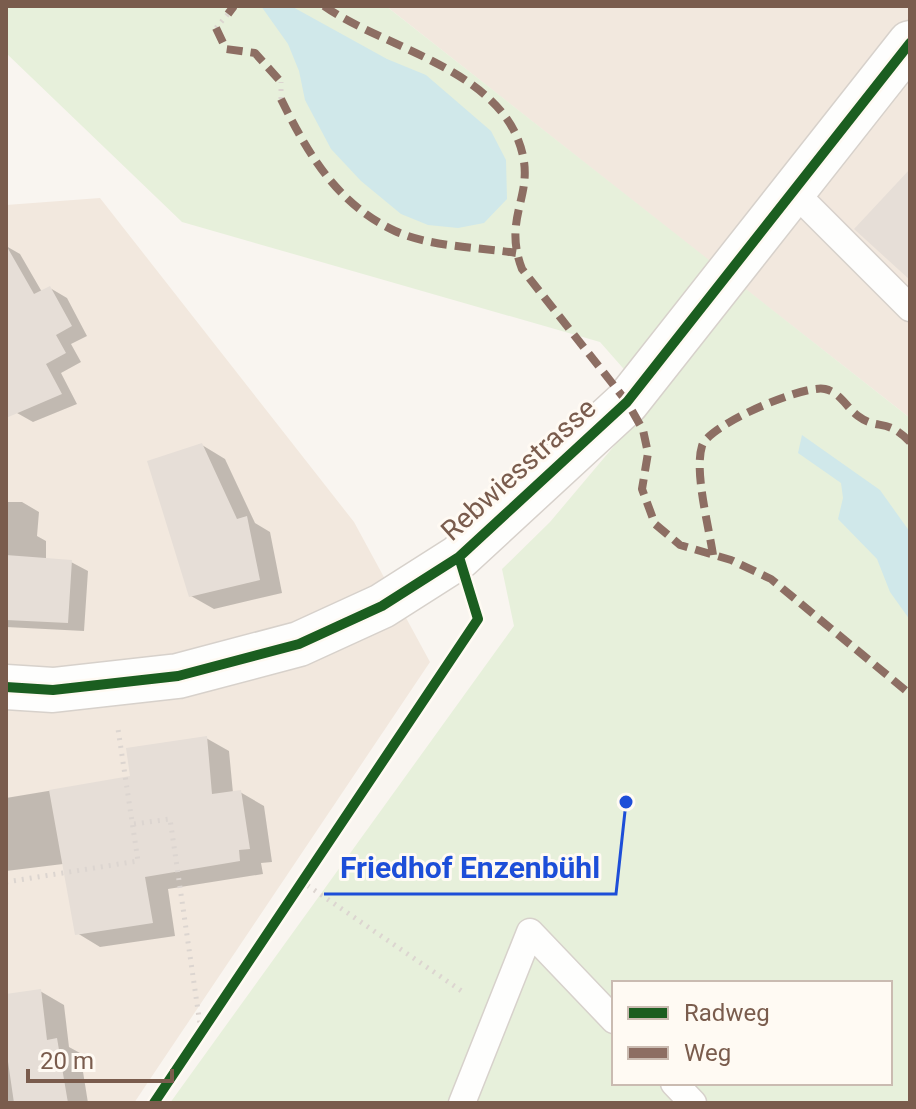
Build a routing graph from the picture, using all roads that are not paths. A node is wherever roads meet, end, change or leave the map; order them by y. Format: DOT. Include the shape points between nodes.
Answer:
graph roads {
  1 [pos="910,43"];
  2 [pos="793,191"];
  3 [pos="910,308"];
  4 [pos="6,687"];
  5 [pos="612,1018"];
  6 [pos="676,1085"];
  7 [pos="462,1103"];
  8 [pos="693,1103"];
  1 -- 2 [label="street, Rebwiesstrasse"];
  2 -- 3 [label="lane"];
  2 -- 4 [label="street, Rebwiesstrasse" via="627,402 459,557 382,606 299,644 178,676 53,690"];
  5 -- 7 [label="lane" via="530,932"];
  6 -- 8 [label="lane"];
}
